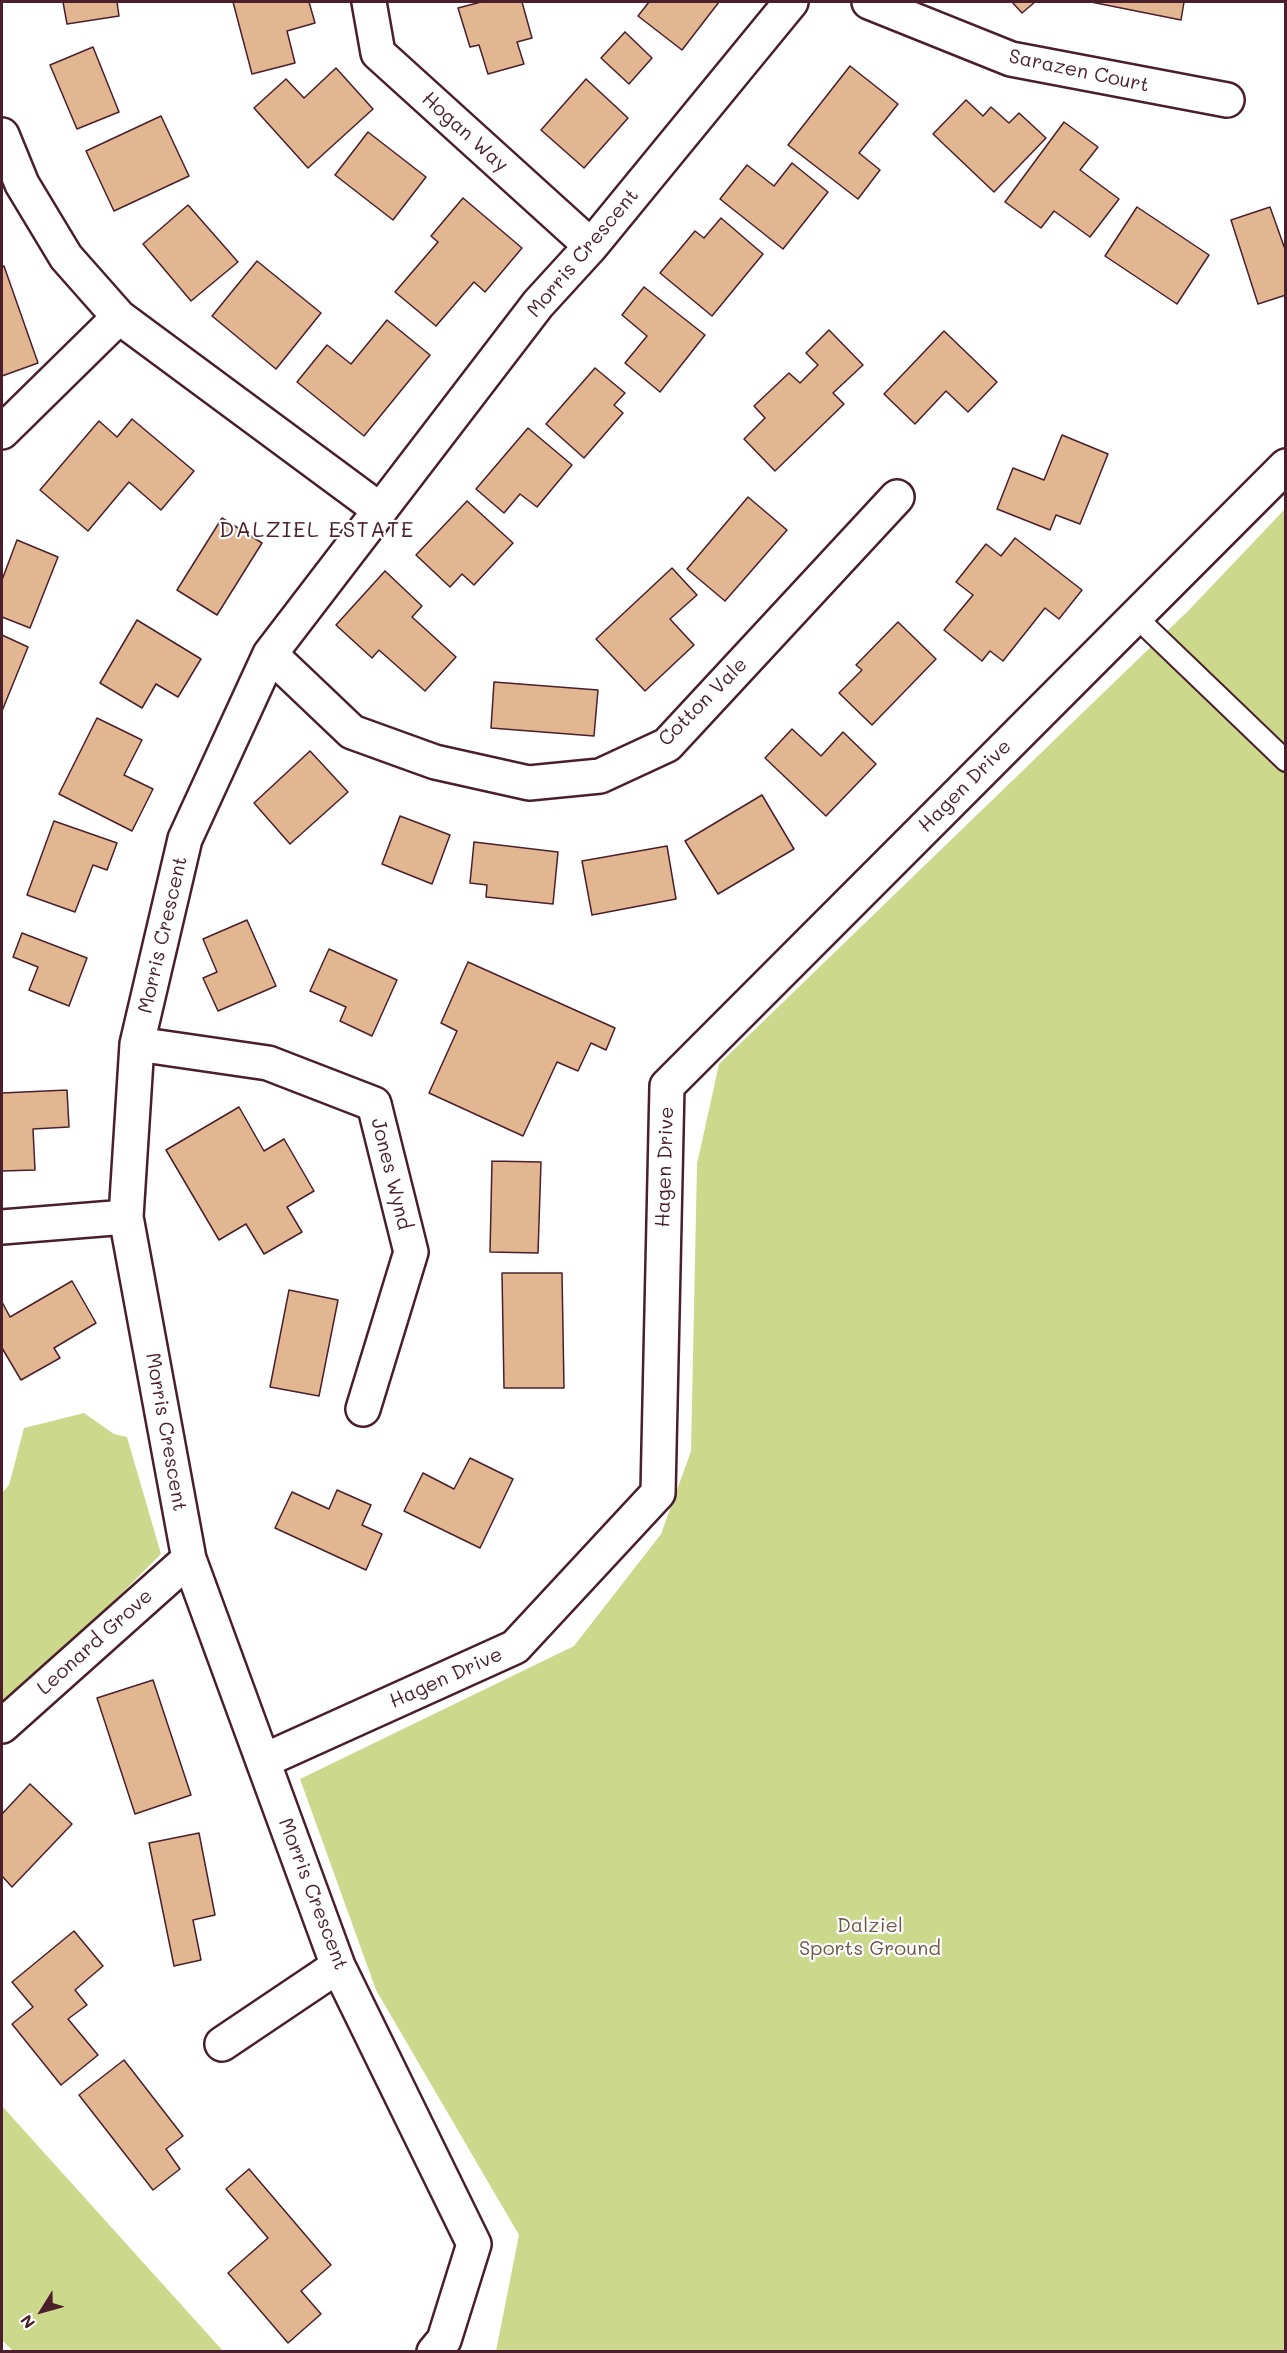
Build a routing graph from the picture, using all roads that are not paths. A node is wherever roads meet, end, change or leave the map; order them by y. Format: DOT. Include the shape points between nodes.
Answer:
graph roads {
  1 [pos="369,2"];
  2 [pos="791,2"];
  3 [pos="869,2"];
  4 [pos="1227,100"];
  5 [pos="2,135"];
  6 [pos="591,246"];
  7 [pos="119,318"];
  8 [pos="2,432"];
  9 [pos="1286,466"];
  10 [pos="897,497"];
  11 [pos="380,510"];
  12 [pos="1135,616"];
  13 [pos="270,654"];
  14 [pos="1286,761"];
  15 [pos="137,1044"];
  16 [pos="126,1217"];
  17 [pos="2,1227"];
  18 [pos="363,1409"];
  19 [pos="189,1559"];
  20 [pos="2,1726"];
  21 [pos="263,1761"];
  22 [pos="338,1966"];
  23 [pos="222,2044"];
  24 [pos="434,2352"];
  1 -- 6 [label="street, Hogan Way" via="378,53"];
  2 -- 6 [label="street, Morris Crescent"];
  3 -- 4 [label="street, Sarazen Court" via="1011,59"];
  5 -- 7 [label="street" via="22,184 66,257"];
  6 -- 11 [label="street, Morris Crescent" via="538,304"];
  7 -- 8 [label="street"];
  7 -- 11 [label="street"];
  9 -- 12 [label="street, Hagen Drive"];
  10 -- 13 [label="street, Cotton Vale" via="667,745 600,776 529,783 435,762 352,732"];
  11 -- 13 [label="street, Morris Crescent"];
  12 -- 14 [label="lane"];
  12 -- 21 [label="street, Hagen Drive" via="667,1086 658,1493 514,1647"];
  13 -- 15 [label="street, Morris Crescent" via="185,839"];
  15 -- 16 [label="street, Morris Crescent"];
  15 -- 18 [label="street, Jones Wynd" via="268,1063 374,1104 411,1252"];
  16 -- 17 [label="street"];
  16 -- 19 [label="street, Morris Crescent"];
  19 -- 20 [label="street, Leonard Grove"];
  19 -- 21 [label="street, Morris Crescent"];
  21 -- 22 [label="street, Morris Crescent"];
  22 -- 23 [label="street"];
  22 -- 24 [label="street, Morris Crescent" via="474,2244 444,2340"];
}
